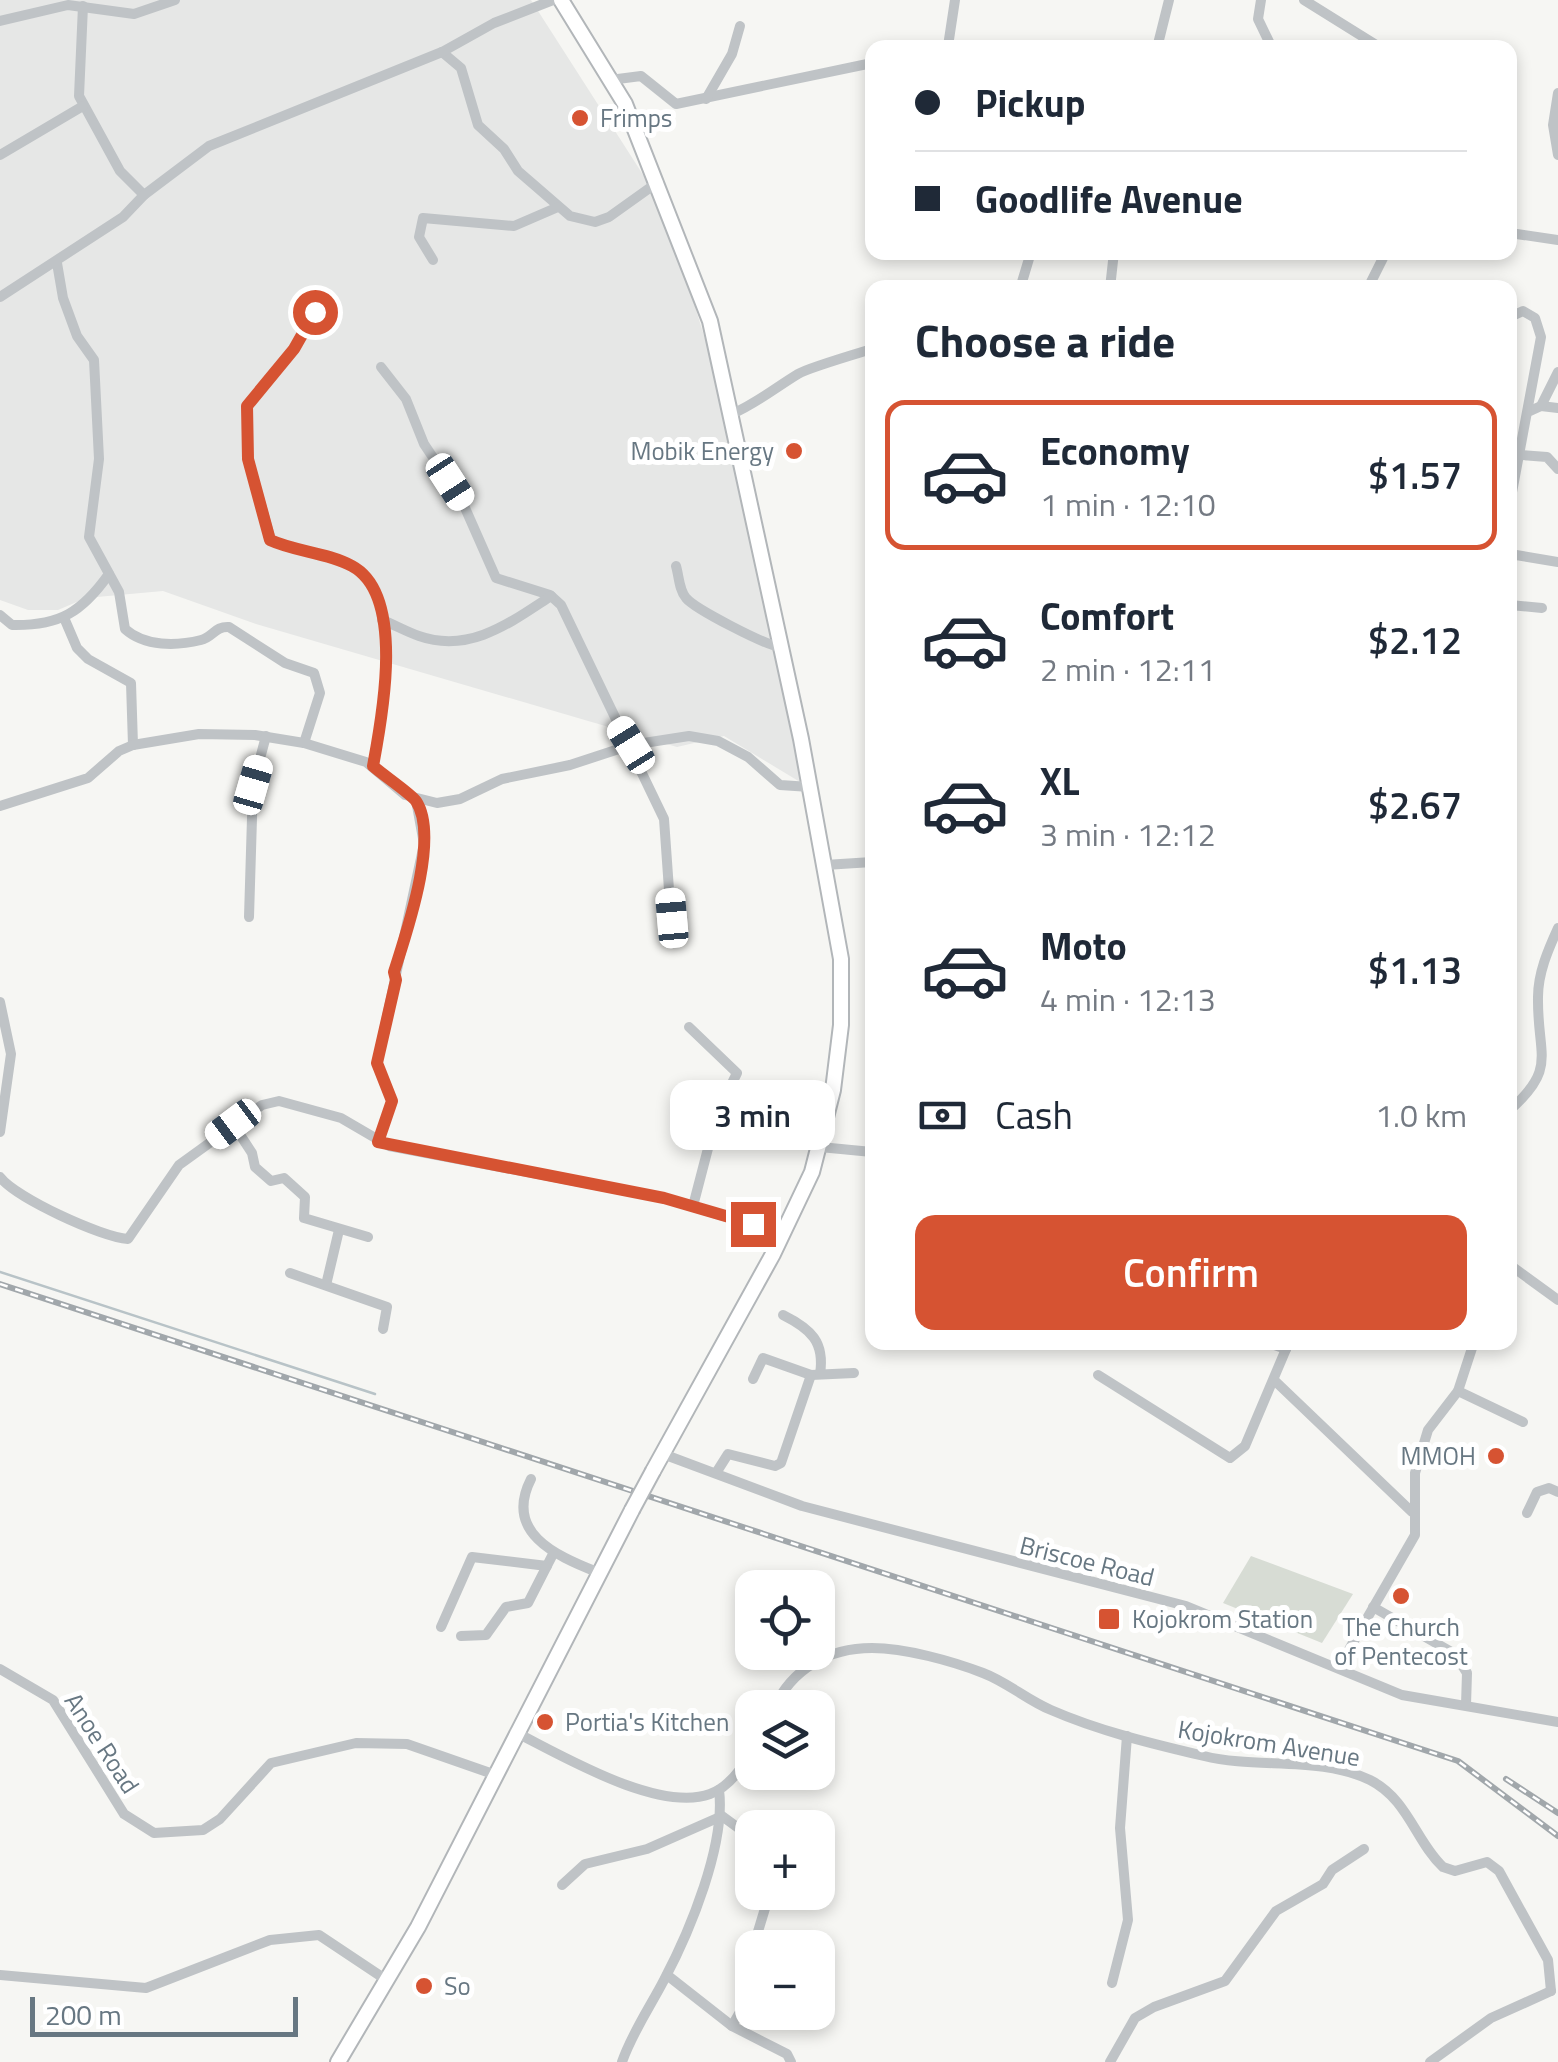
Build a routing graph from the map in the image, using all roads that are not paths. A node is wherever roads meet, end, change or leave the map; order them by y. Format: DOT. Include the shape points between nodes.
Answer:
graph roads {
  1 [pos="154,0"];
  2 [pos="175,0"];
  3 [pos="552,0"];
  4 [pos="561,0"];
  5 [pos="955,0"];
  6 [pos="1169,0"];
  7 [pos="1261,0"];
  8 [pos="1304,0"];
  9 [pos="67,3"];
  10 [pos="83,6"];
  11 [pos="145,12"];
  12 [pos="0,20"];
  13 [pos="740,26"];
  14 [pos="948,40"];
  15 [pos="1158,40"];
  16 [pos="1268,40"];
  17 [pos="1367,40"];
  18 [pos="442,52"];
  19 [pos="865,65"];
  20 [pos="610,80"];
  21 [pos="1558,93"];
  22 [pos="706,100"];
  23 [pos="83,106"];
  24 [pos="1556,125"];
  25 [pos="0,156"];
  26 [pos="1558,156"];
  27 [pos="658,182"];
  28 [pos="144,195"];
  29 [pos="558,207"];
  30 [pos="1517,234"];
  31 [pos="1558,240"];
  32 [pos="433,260"];
  33 [pos="57,263"];
  34 [pos="0,297"];
  35 [pos="315,312"];
  36 [pos="1517,314"];
  37 [pos="865,352"];
  38 [pos="381,368"];
  39 [pos="1558,372"];
  40 [pos="1558,408"];
  41 [pos="1536,409"];
  42 [pos="732,414"];
  43 [pos="1517,430"];
  44 [pos="1526,431"];
  45 [pos="1522,455"];
  46 [pos="1558,469"];
  47 [pos="1517,475"];
  48 [pos="1517,555"];
  49 [pos="1558,562"];
  50 [pos="676,566"];
  51 [pos="109,574"];
  52 [pos="551,596"];
  53 [pos="1517,606"];
  54 [pos="1542,608"];
  55 [pos="0,615"];
  56 [pos="65,620"];
  57 [pos="382,620"];
  58 [pos="780,647"];
  59 [pos="266,736"];
  60 [pos="304,744"];
  61 [pos="133,745"];
  62 [pos="631,745"];
  63 [pos="373,766"];
  64 [pos="810,787"];
  65 [pos="416,800"];
  66 [pos="0,806"];
  67 [pos="865,863"];
  68 [pos="826,866"];
  69 [pos="248,917"];
  70 [pos="672,918"];
  71 [pos="1558,928"];
  72 [pos="0,1002"];
  73 [pos="689,1026"];
  74 [pos="1517,1106"];
  75 [pos="233,1124"];
  76 [pos="0,1132"];
  77 [pos="378,1142"];
  78 [pos="820,1147"];
  79 [pos="865,1151"];
  80 [pos="0,1177"];
  81 [pos="694,1206"];
  82 [pos="339,1230"];
  83 [pos="783,1234"];
  84 [pos="368,1237"];
  85 [pos="290,1273"];
  86 [pos="1517,1274"];
  87 [pos="326,1285"];
  88 [pos="1558,1300"];
  89 [pos="783,1316"];
  90 [pos="383,1329"];
  91 [pos="1286,1350"];
  92 [pos="1471,1350"];
  93 [pos="854,1373"];
  94 [pos="815,1375"];
  95 [pos="1098,1375"];
  96 [pos="753,1379"];
  97 [pos="1274,1380"];
  98 [pos="1458,1391"];
  99 [pos="1523,1422"];
  100 [pos="664,1454"];
  101 [pos="716,1473"];
  102 [pos="531,1479"];
  103 [pos="1558,1492"];
  104 [pos="1412,1512"];
  105 [pos="1527,1512"];
  106 [pos="550,1560"];
  107 [pos="597,1572"];
  108 [pos="1373,1608"];
  109 [pos="441,1627"];
  110 [pos="460,1636"];
  111 [pos="1339,1667"];
  112 [pos="0,1668"];
  113 [pos="782,1690"];
  114 [pos="1466,1705"];
  115 [pos="1558,1722"];
  116 [pos="515,1732"];
  117 [pos="1127,1736"];
  118 [pos="735,1771"];
  119 [pos="494,1774"];
  120 [pos="719,1790"];
  121 [pos="722,1816"];
  122 [pos="735,1826"];
  123 [pos="1364,1849"];
  124 [pos="562,1885"];
  125 [pos="0,1975"];
  126 [pos="667,1975"];
  127 [pos="388,1981"];
  128 [pos="1112,1983"];
  129 [pos="1554,1994"];
  130 [pos="735,2021"];
  131 [pos="732,2026"];
  132 [pos="1435,2061"];
  133 [pos="338,2062"];
  134 [pos="622,2062"];
  135 [pos="792,2062"];
  136 [pos="1110,2062"];
  1 -- 11 [label="street"];
  2 -- 11 [label="street"];
  3 -- 18 [label="street"];
  4 -- 20 [label="highway"];
  5 -- 14 [label="street"];
  6 -- 15 [label="street"];
  7 -- 16 [label="street" via="1258,19"];
  8 -- 17 [label="street"];
  9 -- 10 [label="street"];
  9 -- 12 [label="street"];
  10 -- 11 [label="street"];
  10 -- 23 [label="street" via="77,85"];
  13 -- 22 [label="street"];
  18 -- 28 [label="street" via="209,146"];
  18 -- 29 [label="street" via="461,68 478,125"];
  19 -- 22 [label="street"];
  20 -- 22 [label="street" via="641,76 676,104"];
  20 -- 27 [label="highway"];
  21 -- 24 [label="street"];
  23 -- 25 [label="street"];
  23 -- 28 [label="street" via="120,170"];
  24 -- 26 [label="street"];
  27 -- 29 [label="street" via="595,222"];
  27 -- 42 [label="highway" via="702,294"];
  28 -- 33 [label="street"];
  29 -- 32 [label="street" via="514,226 423,218 420,237"];
  30 -- 31 [label="street"];
  33 -- 34 [label="street"];
  33 -- 51 [label="street" via="72,324 94,360 99,458 89,538"];
  35 -- 57 [label="street" via="247,406 248,459 270,540 315,550 364,574"];
  36 -- 41 [label="street" via="1539,322"];
  37 -- 42 [label="street" via="807,370"];
  38 -- 52 [label="street" via="406,399 424,444 462,500 496,578"];
  39 -- 41 [label="street"];
  40 -- 41 [label="street"];
  41 -- 44 [label="street"];
  42 -- 58 [label="highway"];
  43 -- 44 [label="street"];
  44 -- 45 [label="street"];
  45 -- 46 [label="street" via="1547,458"];
  45 -- 47 [label="street"];
  48 -- 49 [label="street"];
  50 -- 58 [label="street" via="691,602 758,642"];
  51 -- 56 [label="street"];
  51 -- 60 [label="street" via="132,635 168,646 229,627 285,663 314,673 320,693"];
  52 -- 57 [label="street" via="472,640 423,638"];
  52 -- 62 [label="street"];
  53 -- 54 [label="street"];
  55 -- 56 [label="street" via="12,625"];
  56 -- 61 [label="street" via="88,659 130,683"];
  57 -- 63 [label="street" via="386,678"];
  58 -- 64 [label="highway"];
  59 -- 60 [label="street"];
  59 -- 61 [label="street" via="199,734"];
  59 -- 69 [label="street" via="253,785"];
  60 -- 63 [label="street"];
  61 -- 66 [label="street" via="88,778"];
  62 -- 64 [label="street" via="708,738 748,757 780,785"];
  62 -- 65 [label="street" via="502,779 460,799"];
  62 -- 70 [label="street" via="664,819"];
  63 -- 65 [label="street"];
  64 -- 68 [label="highway"];
  65 -- 77 [label="street" via="424,844 377,1063 392,1101"];
  67 -- 68 [label="street"];
  68 -- 78 [label="highway" via="843,1000"];
  71 -- 74 [label="street" via="1538,996 1554,1071 1542,1090"];
  72 -- 76 [label="street" via="11,1054"];
  73 -- 81 [label="street" via="737,1073 717,1114"];
  75 -- 77 [label="street" via="278,1101 341,1118"];
  75 -- 80 [label="street" via="179,1165 128,1238 52,1209"];
  75 -- 82 [label="street" via="255,1166 271,1181 284,1178 305,1197 304,1218"];
  77 -- 81 [label="street"];
  78 -- 79 [label="street"];
  78 -- 83 [label="highway"];
  81 -- 83 [label="street"];
  82 -- 84 [label="street"];
  82 -- 87 [label="street"];
  83 -- 100 [label="highway"];
  85 -- 87 [label="street"];
  86 -- 88 [label="street"];
  87 -- 90 [label="street" via="387,1306"];
  89 -- 94 [label="street" via="820,1345"];
  91 -- 97 [label="street"];
  92 -- 98 [label="street"];
  93 -- 94 [label="street"];
  94 -- 96 [label="street" via="763,1358"];
  94 -- 101 [label="street" via="780,1463 728,1454"];
  95 -- 97 [label="street" via="1230,1458 1245,1446"];
  97 -- 104 [label="street"];
  98 -- 99 [label="street"];
  98 -- 104 [label="street" via="1428,1430"];
  100 -- 101 [label="street, Briscoe Road"];
  100 -- 107 [label="highway, bridge"];
  101 -- 111 [label="street, Briscoe Road" via="861,1524 1186,1606"];
  102 -- 106 [label="street" via="520,1511"];
  103 -- 105 [label="street" via="1537,1492"];
  104 -- 108 [label="street" via="1415,1535"];
  106 -- 107 [label="street"];
  106 -- 109 [label="street" via="472,1557"];
  106 -- 110 [label="street" via="528,1602 504,1608 486,1635"];
  107 -- 116 [label="highway"];
  108 -- 111 [label="street"];
  108 -- 114 [label="street" via="1456,1654 1467,1673"];
  111 -- 114 [label="street, Briscoe Road" via="1402,1694"];
  112 -- 119 [label="street, Anoe Road" via="53,1700 124,1814 154,1833 203,1830 271,1763 356,1743 407,1744"];
  113 -- 117 [label="street, Kojokrom Avenue" via="808,1664 872,1648 983,1673 1048,1709"];
  114 -- 115 [label="street, Briscoe Road"];
  116 -- 119 [label="highway"];
  116 -- 120 [label="street" via="637,1786 693,1798"];
  117 -- 128 [label="street" via="1120,1836 1129,1912"];
  117 -- 129 [label="street, Kojokrom Avenue" via="1209,1758 1369,1779 1418,1826 1442,1867 1455,1871 1487,1862 1499,1870 1548,1960"];
  118 -- 120 [label="street"];
  119 -- 127 [label="highway"];
  120 -- 121 [label="street"];
  121 -- 122 [label="street"];
  121 -- 124 [label="street" via="647,1848 585,1864"];
  121 -- 126 [label="street"];
  123 -- 136 [label="street" via="1276,1911 1225,1981 1135,2018"];
  125 -- 127 [label="street" via="146,1988 270,1940 319,1934"];
  126 -- 131 [label="street"];
  126 -- 134 [label="street"];
  127 -- 133 [label="highway"];
  129 -- 132 [label="street" via="1491,2018"];
  130 -- 131 [label="street"];
  131 -- 135 [label="street"];
}
